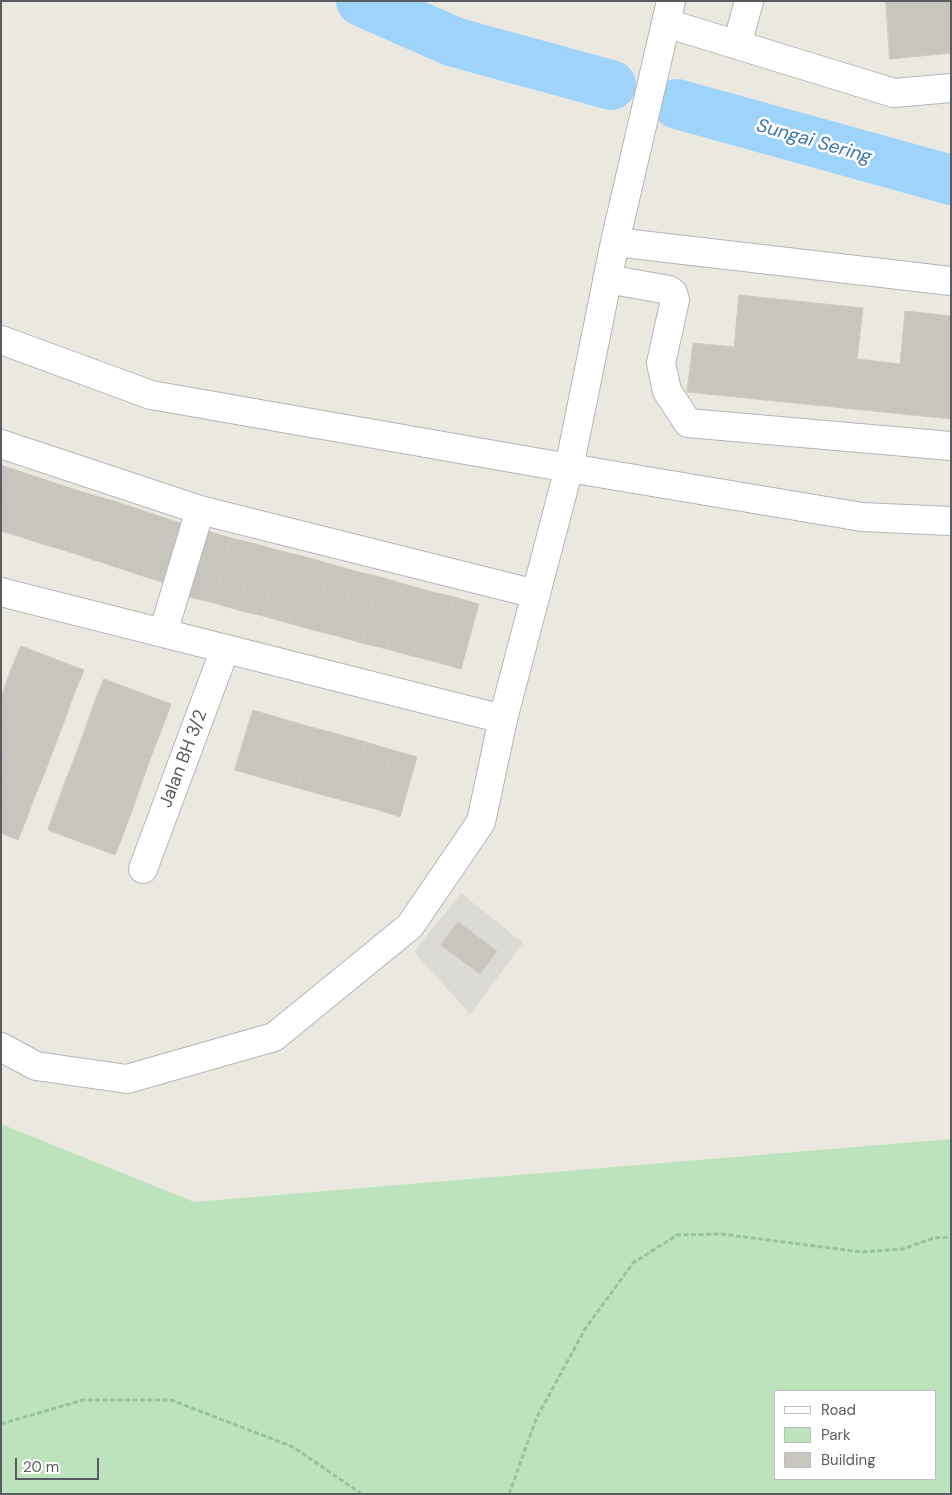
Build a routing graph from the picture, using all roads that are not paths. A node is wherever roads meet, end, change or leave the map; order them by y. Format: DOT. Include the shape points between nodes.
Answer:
graph roads {
  1 [pos="750,1"];
  2 [pos="668,12"];
  3 [pos="737,45"];
  4 [pos="951,88"];
  5 [pos="615,242"];
  6 [pos="608,279"];
  7 [pos="951,281"];
  8 [pos="1,340"];
  9 [pos="1,444"];
  10 [pos="951,446"];
  11 [pos="569,468"];
  12 [pos="200,510"];
  13 [pos="951,521"];
  14 [pos="1,592"];
  15 [pos="536,594"];
  16 [pos="163,633"];
  17 [pos="225,649"];
  18 [pos="503,719"];
  19 [pos="143,869"];
  20 [pos="1,1047"];
  1 -- 3 [label="street"];
  2 -- 3 [label="street"];
  2 -- 5 [label="street"];
  3 -- 4 [label="street" via="894,93"];
  5 -- 6 [label="street"];
  5 -- 7 [label="street"];
  6 -- 10 [label="street" via="673,293 675,300 660,363 667,391 688,423"];
  6 -- 11 [label="street"];
  8 -- 11 [label="street" via="151,395"];
  9 -- 12 [label="street"];
  11 -- 13 [label="street" via="862,516"];
  11 -- 15 [label="street"];
  12 -- 15 [label="street"];
  12 -- 16 [label="street"];
  14 -- 16 [label="street"];
  15 -- 18 [label="street"];
  16 -- 17 [label="street"];
  17 -- 18 [label="street"];
  17 -- 19 [label="street, Jalan BH 3/2"];
  18 -- 20 [label="street" via="481,822 410,926 274,1038 128,1079 36,1066"];
}
